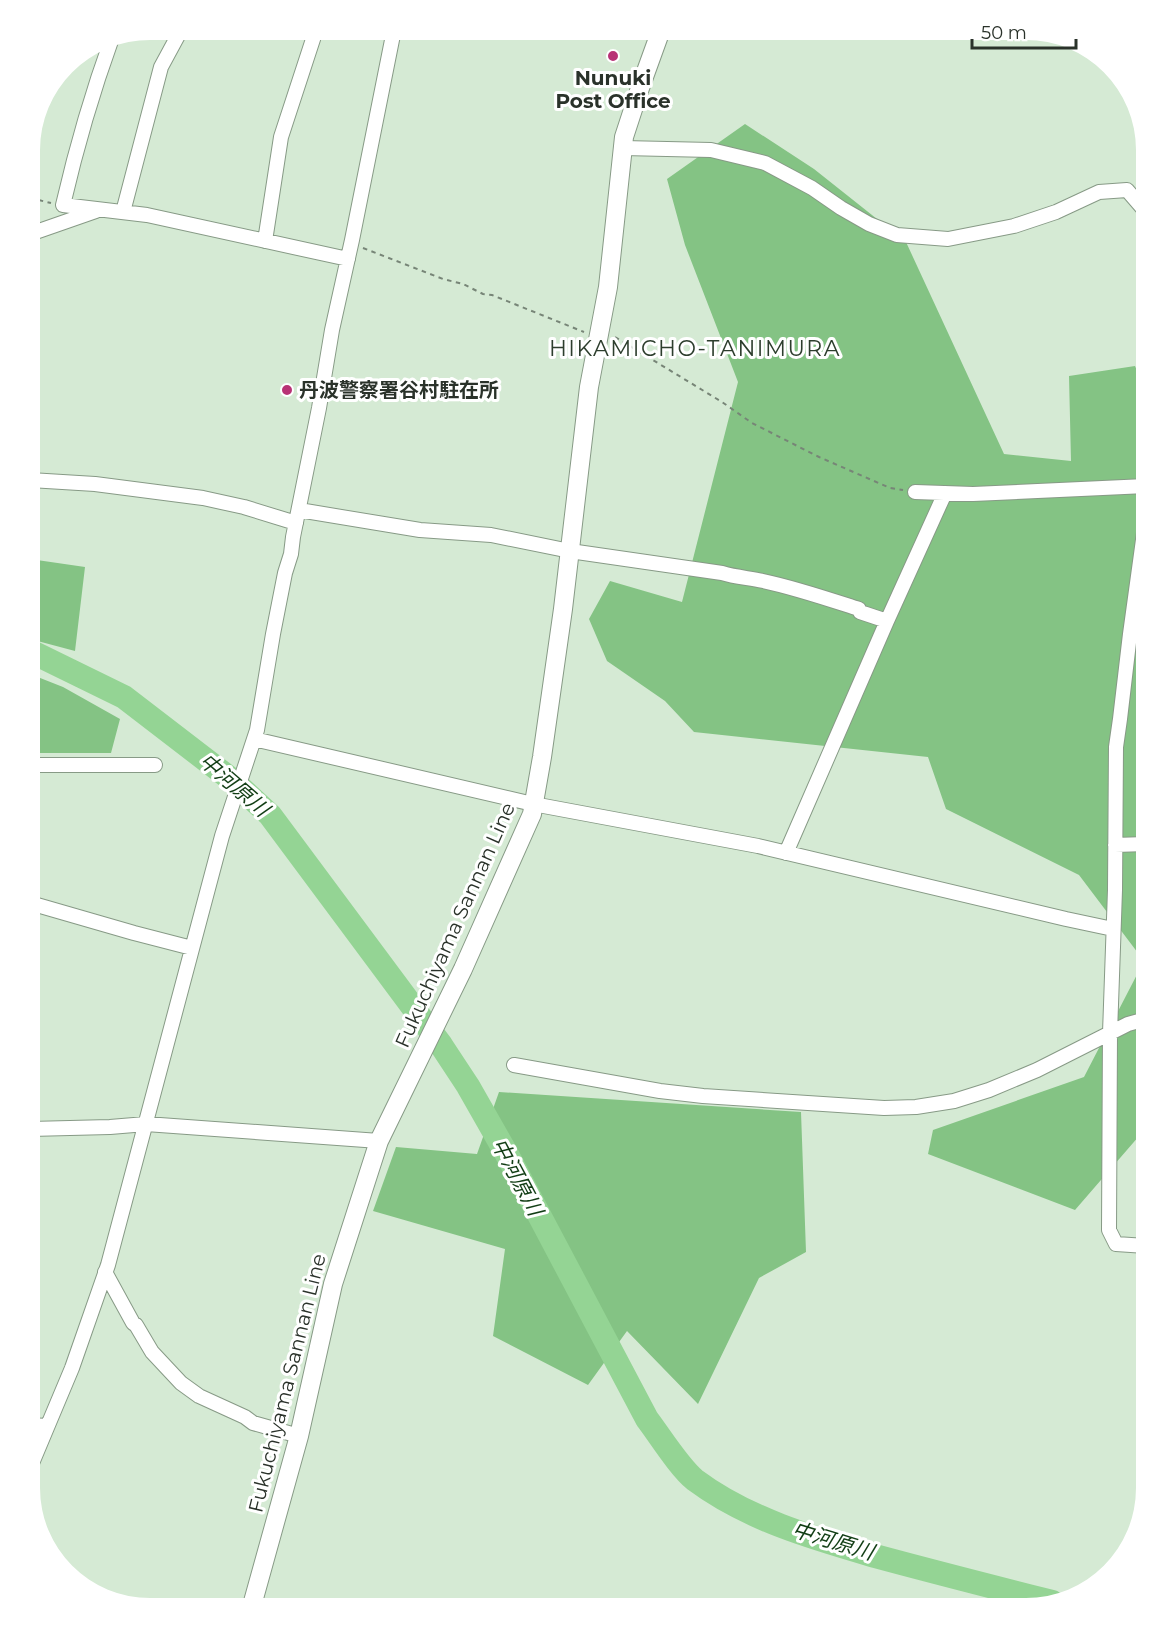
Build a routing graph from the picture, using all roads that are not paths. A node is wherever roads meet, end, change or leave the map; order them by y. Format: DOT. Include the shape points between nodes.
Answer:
graph roads {
  1 [pos="175,41"];
  2 [pos="312,41"];
  3 [pos="392,41"];
  4 [pos="658,41"];
  5 [pos="108,49"];
  6 [pos="623,148"];
  7 [pos="1136,200"];
  8 [pos="101,209"];
  9 [pos="123,212"];
  10 [pos="41,230"];
  11 [pos="265,241"];
  12 [pos="348,259"];
  13 [pos="41,481"];
  14 [pos="1136,486"];
  15 [pos="915,492"];
  16 [pos="945,493"];
  17 [pos="297,516"];
  18 [pos="570,551"];
  19 [pos="1136,590"];
  20 [pos="887,621"];
  21 [pos="254,739"];
  22 [pos="41,765"];
  23 [pos="155,765"];
  24 [pos="533,804"];
  25 [pos="1136,844"];
  26 [pos="1115,845"];
  27 [pos="786,853"];
  28 [pos="40,906"];
  29 [pos="1113,929"];
  30 [pos="192,948"];
  31 [pos="1136,1022"];
  32 [pos="1110,1033"];
  33 [pos="514,1065"];
  34 [pos="146,1124"];
  35 [pos="40,1129"];
  36 [pos="379,1141"];
  37 [pos="1136,1245"];
  38 [pos="105,1272"];
  39 [pos="40,1426"];
  40 [pos="47,1426"];
  41 [pos="299,1436"];
  42 [pos="40,1443"];
  43 [pos="254,1598"];
  1 -- 9 [label="street" via="162,67"];
  2 -- 11 [label="street" via="281,137"];
  3 -- 12 [label="street"];
  4 -- 6 [label="main road, Fukuchiyama Sannan Line"];
  5 -- 8 [label="street" via="63,205"];
  6 -- 7 [label="street" via="711,150 765,163 869,224 897,235 948,239 1014,226 1099,192 1127,190"];
  6 -- 18 [label="main road, Fukuchiyama Sannan Line" via="608,287 589,387"];
  8 -- 9 [label="street"];
  8 -- 10 [label="street"];
  9 -- 11 [label="street"];
  11 -- 12 [label="street"];
  12 -- 17 [label="street"];
  13 -- 17 [label="street" via="203,498"];
  14 -- 16 [label="street"];
  15 -- 16 [label="street"];
  16 -- 20 [label="street"];
  17 -- 18 [label="street" via="491,535"];
  17 -- 21 [label="street"];
  18 -- 20 [label="street" via="762,580"];
  18 -- 24 [label="main road, Fukuchiyama Sannan Line"];
  19 -- 26 [label="street" via="1116,747"];
  20 -- 27 [label="street"];
  21 -- 24 [label="street"];
  21 -- 30 [label="street"];
  22 -- 23 [label="street"];
  24 -- 27 [label="street"];
  24 -- 36 [label="main road, Fukuchiyama Sannan Line" via="506,874"];
  25 -- 26 [label="street"];
  26 -- 29 [label="street"];
  27 -- 29 [label="street"];
  28 -- 30 [label="street"];
  29 -- 32 [label="street"];
  30 -- 34 [label="street"];
  31 -- 32 [label="street"];
  32 -- 33 [label="street" via="989,1090 916,1107 703,1096"];
  32 -- 37 [label="street" via="1109,1230 1116,1244"];
  34 -- 35 [label="street"];
  34 -- 36 [label="street"];
  34 -- 38 [label="street"];
  36 -- 41 [label="main road, Fukuchiyama Sannan Line" via="333,1284"];
  38 -- 40 [label="street"];
  38 -- 41 [label="street" via="152,1352 181,1383 253,1423"];
  39 -- 40 [label="street"];
  40 -- 42 [label="street"];
  41 -- 43 [label="main road, Fukuchiyama Sannan Line"];
}
